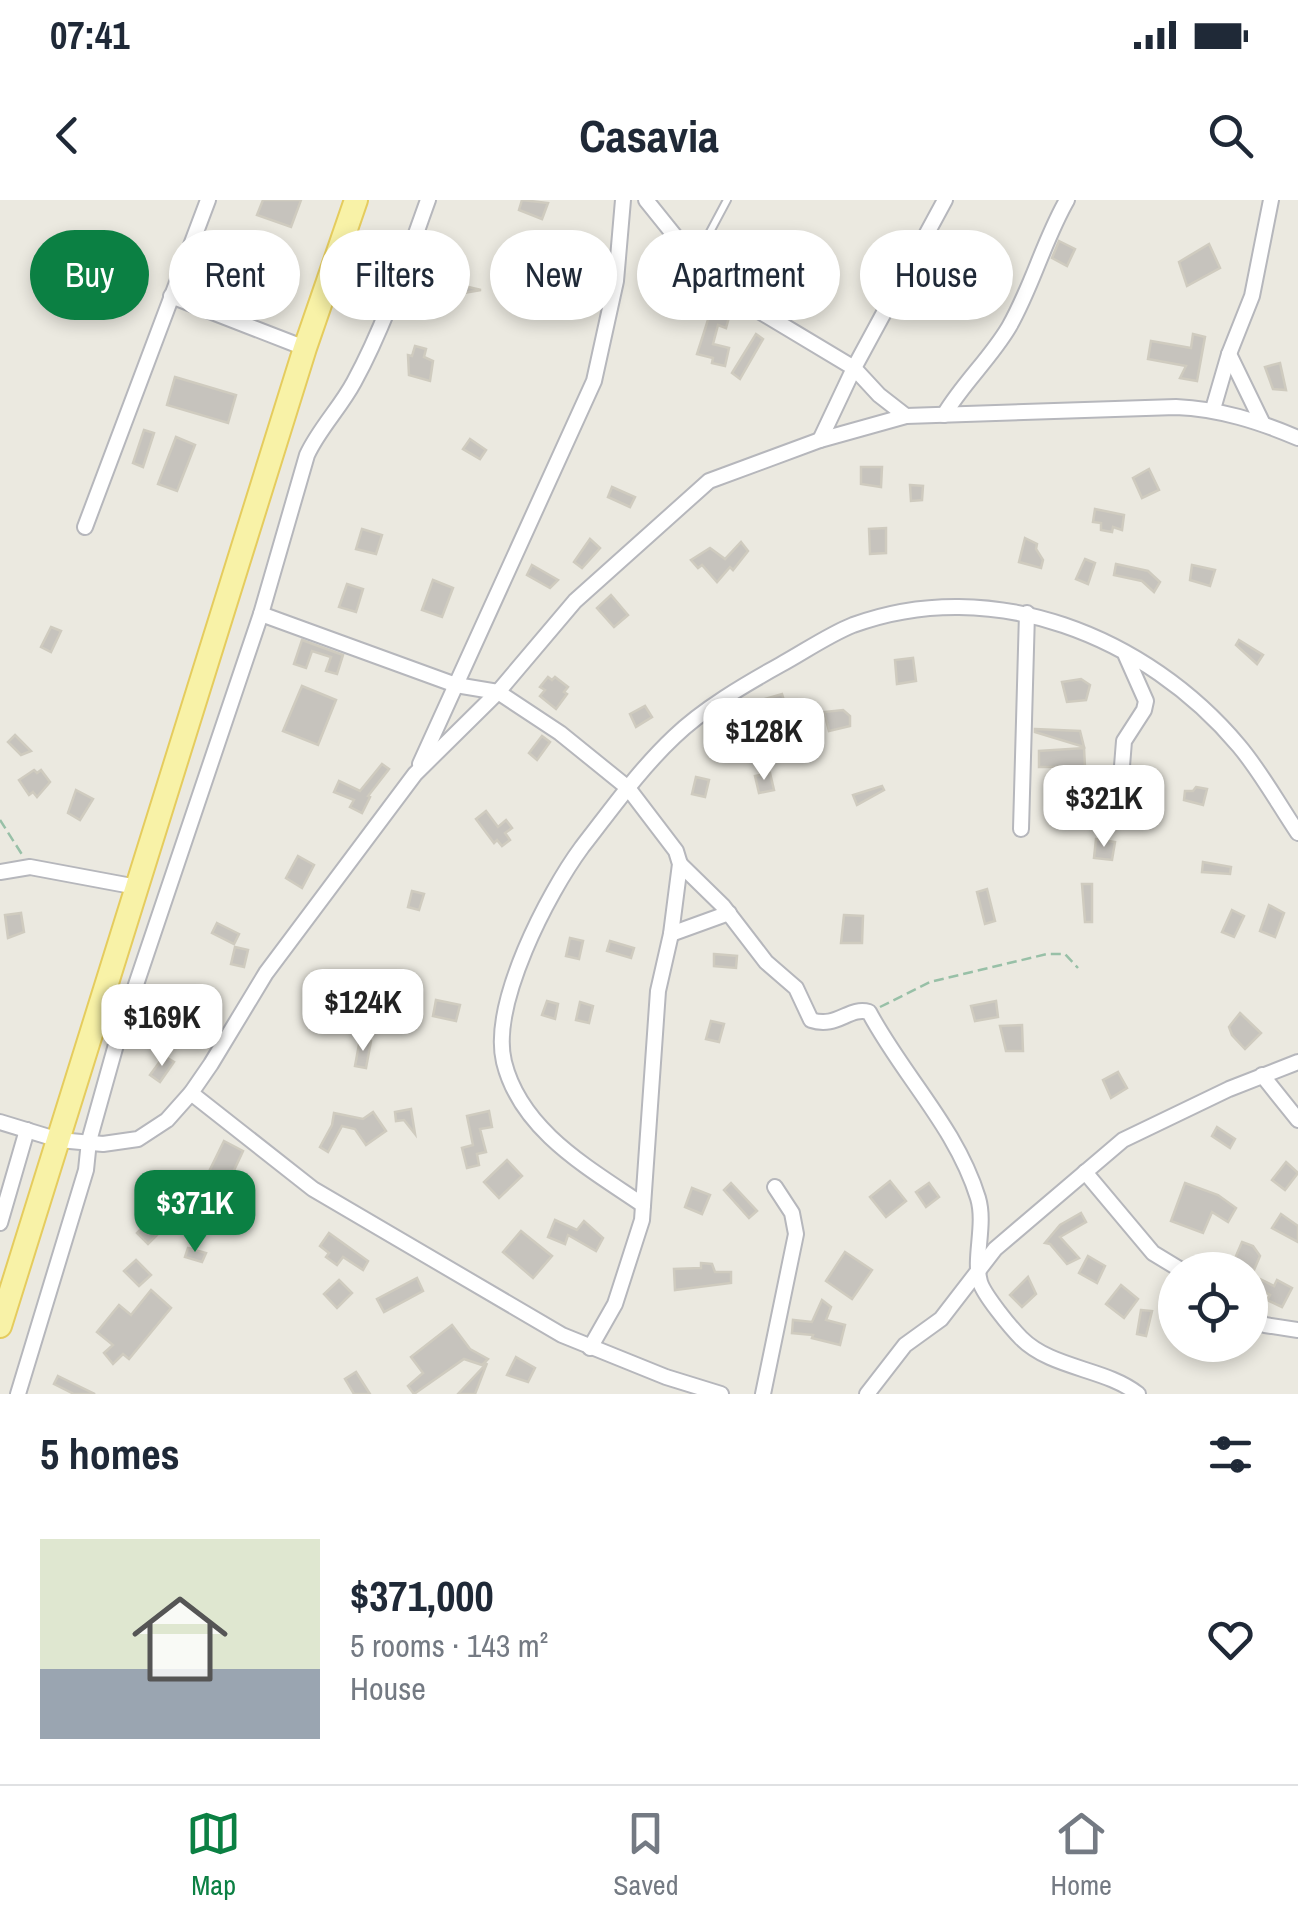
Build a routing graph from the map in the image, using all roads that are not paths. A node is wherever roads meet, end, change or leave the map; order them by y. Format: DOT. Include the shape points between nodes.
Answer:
graph roads {
  1 [pos="208,200"];
  2 [pos="356,200"];
  3 [pos="428,200"];
  4 [pos="623,200"];
  5 [pos="646,200"];
  6 [pos="727,200"];
  7 [pos="944,200"];
  8 [pos="1067,200"];
  9 [pos="1271,200"];
  10 [pos="196,230"];
  11 [pos="670,230"];
  12 [pos="711,230"];
  13 [pos="169,301"];
  14 [pos="233,320"];
  15 [pos="774,320"];
  16 [pos="305,348"];
  17 [pos="1229,354"];
  18 [pos="854,368"];
  19 [pos="1214,409"];
  20 [pos="944,415"];
  21 [pos="906,416"];
  22 [pos="1262,422"];
  23 [pos="1298,438"];
  24 [pos="820,440"];
  25 [pos="84,526"];
  26 [pos="1026,613"];
  27 [pos="261,614"];
  28 [pos="1124,653"];
  29 [pos="456,685"];
  30 [pos="498,692"];
  31 [pos="415,774"];
  32 [pos="628,788"];
  33 [pos="1118,804"];
  34 [pos="1022,829"];
  35 [pos="1298,833"];
  36 [pos="680,864"];
  37 [pos="0,872"];
  38 [pos="137,887"];
  39 [pos="729,913"];
  40 [pos="671,934"];
  41 [pos="1298,1062"];
  42 [pos="1262,1075"];
  43 [pos="191,1093"];
  44 [pos="1298,1120"];
  45 [pos="0,1122"];
  46 [pos="27,1130"];
  47 [pos="60,1140"];
  48 [pos="89,1142"];
  49 [pos="1085,1172"];
  50 [pos="775,1187"];
  51 [pos="643,1205"];
  52 [pos="0,1223"];
  53 [pos="1158,1256"];
  54 [pos="979,1271"];
  55 [pos="1268,1325"];
  56 [pos="0,1326"];
  57 [pos="1298,1330"];
  58 [pos="590,1348"];
  59 [pos="713,1393"];
  60 [pos="18,1394"];
  61 [pos="763,1394"];
  62 [pos="867,1394"];
  63 [pos="1138,1394"];
  1 -- 10 [label="street"];
  2 -- 16 [label="main road"];
  3 -- 27 [label="street" via="362,366 308,455"];
  4 -- 29 [label="street" via="616,281 594,381"];
  5 -- 11 [label="street"];
  6 -- 12 [label="lane"];
  7 -- 18 [label="street"];
  8 -- 20 [label="street" via="1009,326"];
  9 -- 17 [label="street" via="1252,296"];
  13 -- 25 [label="street"];
  14 -- 16 [label="street"];
  15 -- 18 [label="street"];
  16 -- 38 [label="main road"];
  17 -- 19 [label="street"];
  17 -- 22 [label="street"];
  18 -- 21 [label="street"];
  18 -- 24 [label="street"];
  19 -- 20 [label="street"];
  19 -- 22 [label="street"];
  20 -- 21 [label="street"];
  21 -- 24 [label="street"];
  22 -- 23 [label="street"];
  24 -- 30 [label="street" via="730,470 701,487 575,600"];
  26 -- 28 [label="street" via="1094,634"];
  26 -- 32 [label="street" via="934,608 851,626 753,680 675,735"];
  26 -- 34 [label="street"];
  27 -- 29 [label="street"];
  27 -- 48 [label="street"];
  28 -- 33 [label="street" via="1146,700 1124,741"];
  28 -- 35 [label="street" via="1174,684 1239,746"];
  29 -- 30 [label="street"];
  29 -- 31 [label="street"];
  30 -- 31 [label="street"];
  30 -- 32 [label="street"];
  31 -- 43 [label="street" via="266,973"];
  32 -- 36 [label="street"];
  32 -- 51 [label="street" via="549,896 502,1036 510,1081 533,1119 564,1150"];
  36 -- 39 [label="street"];
  36 -- 40 [label="street"];
  37 -- 38 [label="street" via="30,867"];
  38 -- 47 [label="main road"];
  39 -- 40 [label="street"];
  39 -- 54 [label="street" via="766,962 796,988 811,1020 831,1024 869,1012 939,1116 969,1175 980,1211"];
  40 -- 51 [label="street" via="658,992"];
  41 -- 42 [label="street"];
  42 -- 44 [label="street"];
  42 -- 49 [label="street" via="1148,1126"];
  43 -- 48 [label="street" via="156,1130 138,1139"];
  43 -- 58 [label="street" via="314,1188"];
  45 -- 46 [label="street"];
  46 -- 47 [label="street"];
  46 -- 52 [label="street"];
  47 -- 48 [label="street"];
  47 -- 56 [label="main road"];
  48 -- 60 [label="street"];
  49 -- 53 [label="street"];
  49 -- 54 [label="street"];
  50 -- 61 [label="street" via="796,1234"];
  51 -- 58 [label="street" via="615,1304"];
  54 -- 62 [label="street"];
  54 -- 63 [label="street" via="981,1285 1029,1345"];
  55 -- 57 [label="street"];
  58 -- 59 [label="street"];
}
